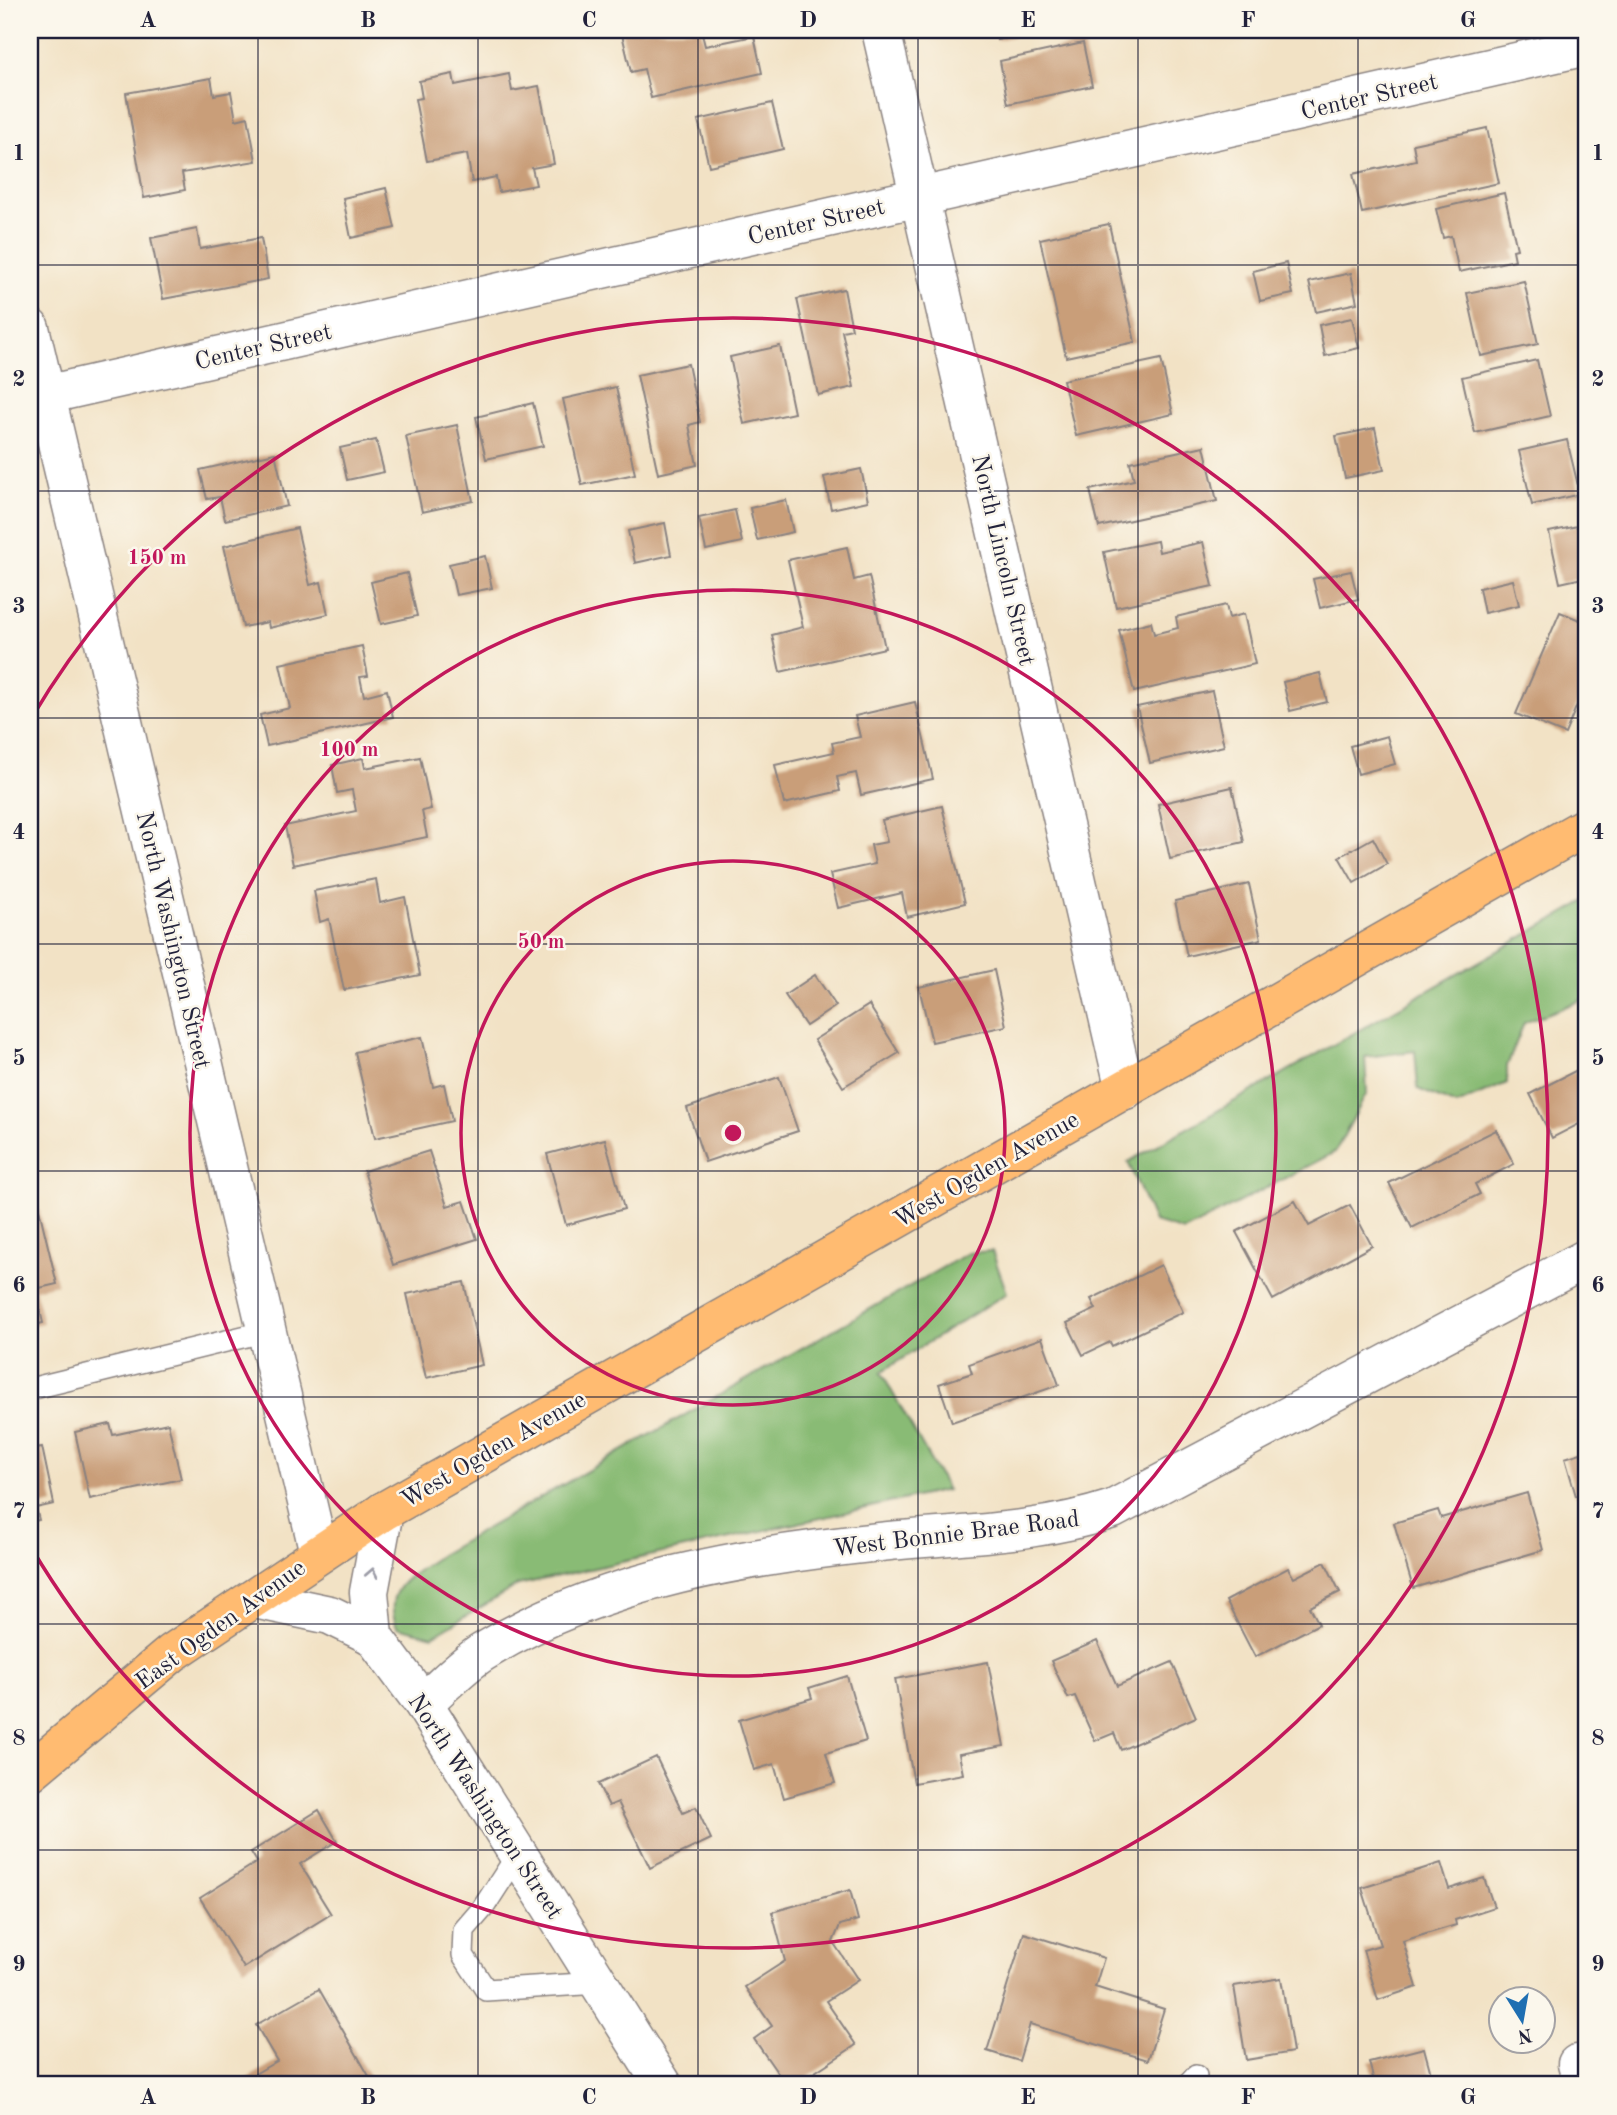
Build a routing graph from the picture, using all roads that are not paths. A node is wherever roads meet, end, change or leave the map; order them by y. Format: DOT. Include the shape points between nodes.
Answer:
graph roads {
  1 [pos="881,30"];
  2 [pos="1587,46"];
  3 [pos="921,197"];
  4 [pos="30,328"];
  5 [pos="45,395"];
  6 [pos="1587,826"];
  7 [pos="1125,1090"];
  8 [pos="1587,1258"];
  9 [pos="267,1331"];
  10 [pos="30,1389"];
  11 [pos="384,1511"];
  12 [pos="319,1553"];
  13 [pos="254,1599"];
  14 [pos="373,1636"];
  15 [pos="423,1703"];
  16 [pos="30,1772"];
  17 [pos="518,1854"];
  18 [pos="599,1983"];
  19 [pos="663,2085"];
  1 -- 3 [label="street, North Lincoln Street"];
  2 -- 3 [label="street, Center Street"];
  3 -- 5 [label="street, Center Street"];
  3 -- 7 [label="street, North Lincoln Street"];
  4 -- 5 [label="street, North Washington Street"];
  5 -- 9 [label="street, North Washington Street"];
  6 -- 7 [label="main road, West Ogden Avenue"];
  7 -- 11 [label="main road, West Ogden Avenue"];
  8 -- 15 [label="street, West Bonnie Brae Road" via="1113,1510 1031,1529 829,1548 657,1578 554,1616 482,1653"];
  9 -- 10 [label="lane"];
  9 -- 12 [label="street, North Washington Street"];
  11 -- 12 [label="main road, East Ogden Avenue"];
  14 -- 11 [label="street, one-way" via="369,1592"];
  12 -- 13 [label="main road, East Ogden Avenue"];
  13 -- 14 [label="street" via="330,1615"];
  13 -- 16 [label="main road, East Ogden Avenue" via="172,1653"];
  14 -- 15 [label="street, North Washington Street"];
  15 -- 17 [label="street, North Washington Street"];
  17 -- 18 [label="street, North Washington Street"];
  17 -- 18 [label="lane" via="464,1930 463,1955 475,1975 486,1990"];
  18 -- 19 [label="street, North Washington Street"];
}
